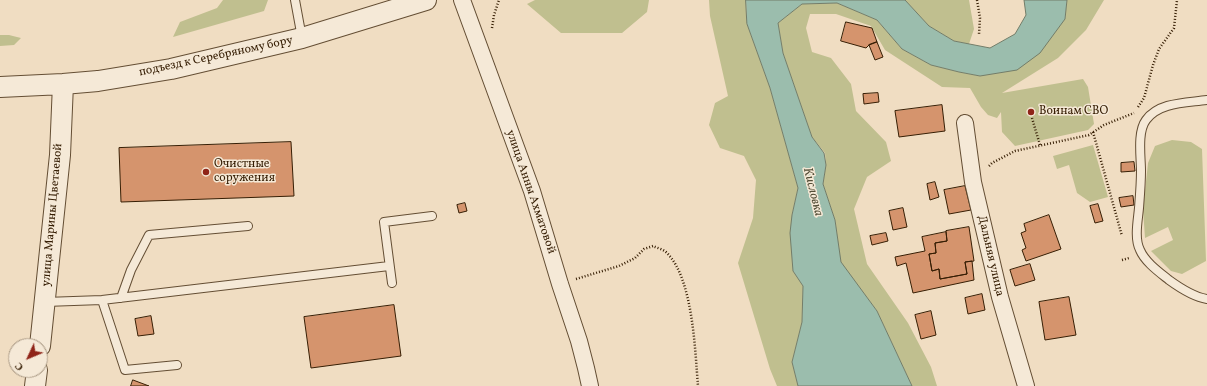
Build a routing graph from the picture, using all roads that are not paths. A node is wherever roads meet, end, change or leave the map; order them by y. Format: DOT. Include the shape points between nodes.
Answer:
graph roads {
  1 [pos="295,0"];
  2 [pos="426,0"];
  3 [pos="462,0"];
  4 [pos="302,38"];
  5 [pos="62,84"];
  6 [pos="0,87"];
  7 [pos="1207,100"];
  8 [pos="965,124"];
  9 [pos="432,216"];
  10 [pos="248,226"];
  11 [pos="390,266"];
  12 [pos="392,283"];
  13 [pos="121,298"];
  14 [pos="1207,299"];
  15 [pos="102,300"];
  16 [pos="45,302"];
  17 [pos="41,338"];
  18 [pos="177,365"];
  19 [pos="590,386"];
  20 [pos="1026,386"];
  1 -- 4 [label="lane"];
  2 -- 4 [label="street, подъезд к Серебряному бору"];
  3 -- 19 [label="street, улица Анны Ахматовой" via="532,191 579,341"];
  4 -- 5 [label="street, подъезд к Серебряному бору" via="171,69"];
  5 -- 6 [label="street, подъезд к Серебряному бору"];
  5 -- 16 [label="street, улица Марины Цветаевой" via="60,155"];
  7 -- 14 [label="lane" via="1164,106 1151,115 1142,126 1137,232 1140,250 1155,268 1188,292"];
  8 -- 20 [label="street, Дальняя улица" via="973,182 1000,297"];
  9 -- 11 [label="lane" via="384,222"];
  10 -- 13 [label="lane" via="149,235 131,270"];
  11 -- 12 [label="lane"];
  11 -- 13 [label="lane"];
  13 -- 15 [label="lane"];
  15 -- 16 [label="lane"];
  15 -- 18 [label="lane" via="125,370"];
  16 -- 17 [label="street, улица Марины Цветаевой"];
}
